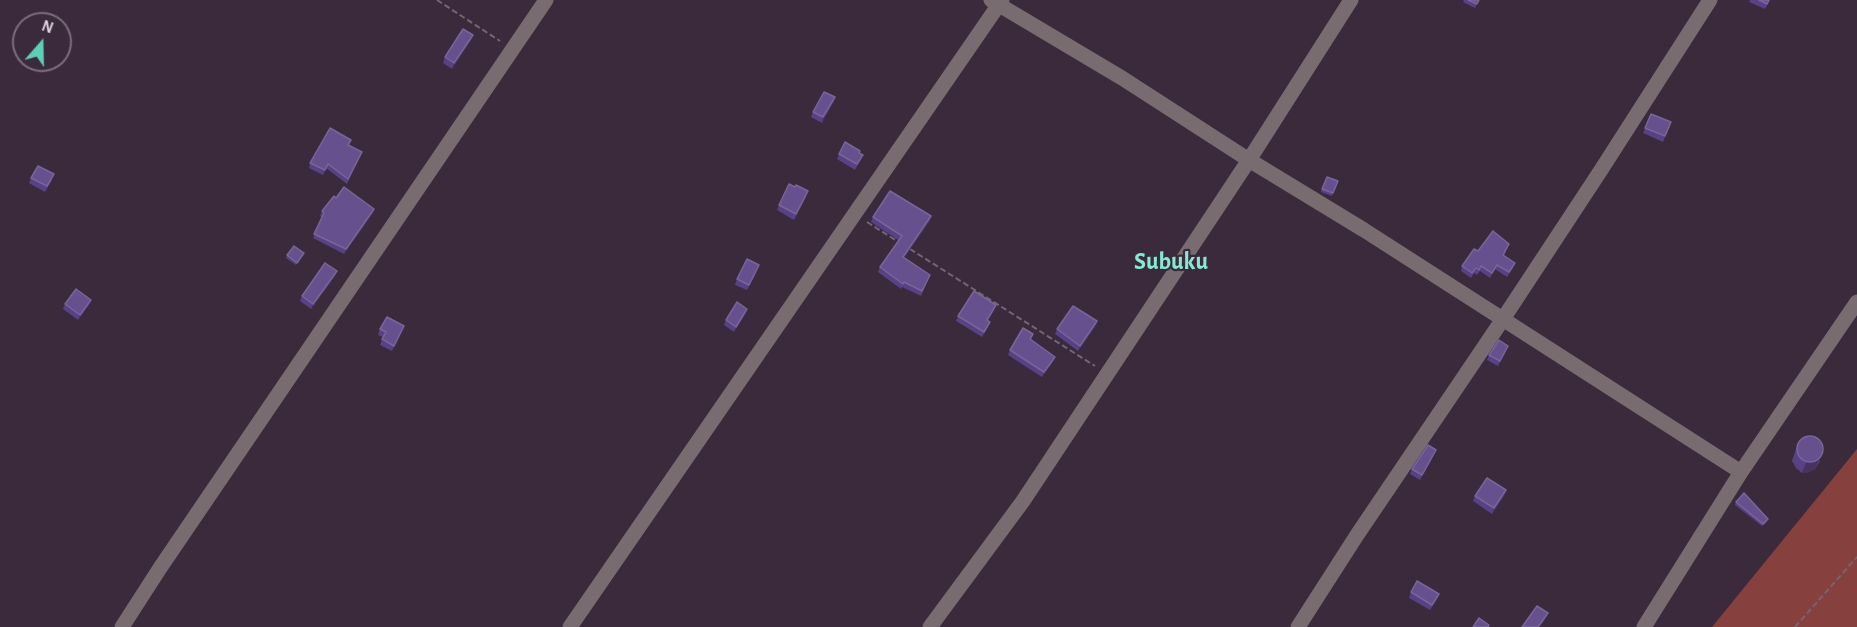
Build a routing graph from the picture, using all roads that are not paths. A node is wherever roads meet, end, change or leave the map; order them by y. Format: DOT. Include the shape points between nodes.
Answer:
graph roads {
  1 [pos="546,0"];
  2 [pos="1351,0"];
  3 [pos="1710,0"];
  4 [pos="998,2"];
  5 [pos="1249,160"];
  6 [pos="1857,302"];
  7 [pos="1503,320"];
  8 [pos="1741,472"];
  9 [pos="122,627"];
  10 [pos="570,627"];
  11 [pos="930,627"];
  12 [pos="1298,627"];
  13 [pos="1644,627"];
  1 -- 9 [label="street"];
  2 -- 5 [label="street"];
  3 -- 7 [label="street"];
  4 -- 5 [label="street"];
  4 -- 10 [label="street"];
  5 -- 7 [label="street"];
  5 -- 11 [label="street" via="1023,501"];
  6 -- 8 [label="street"];
  7 -- 8 [label="street"];
  7 -- 12 [label="street"];
  8 -- 13 [label="street"];
}
